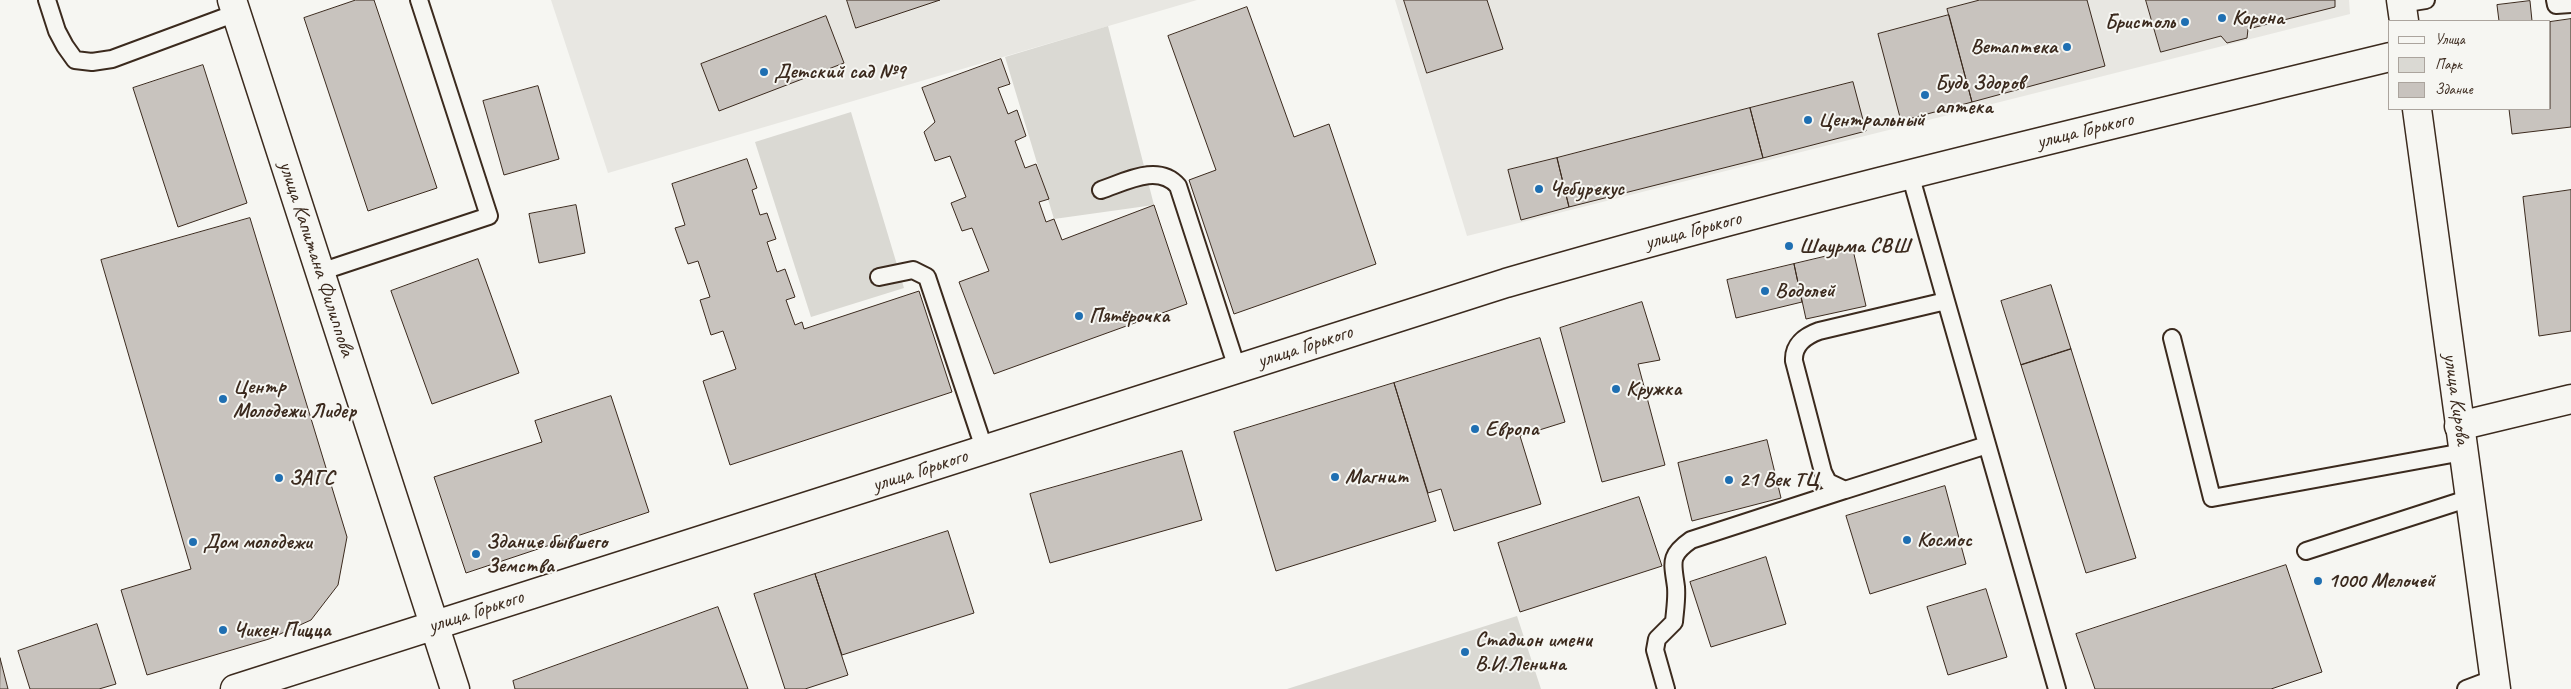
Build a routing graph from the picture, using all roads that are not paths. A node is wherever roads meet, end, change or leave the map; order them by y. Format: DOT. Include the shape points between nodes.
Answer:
graph roads {
  1 [pos="47,0"];
  2 [pos="419,0"];
  3 [pos="2555,0"];
  4 [pos="2571,4"];
  5 [pos="234,7"];
  6 [pos="2388,57"];
  7 [pos="2417,110"];
  8 [pos="1910,174"];
  9 [pos="1101,190"];
  10 [pos="320,272"];
  11 [pos="879,277"];
  12 [pos="1946,301"];
  13 [pos="2172,338"];
  14 [pos="1237,368"];
  15 [pos="2571,399"];
  16 [pos="2461,439"];
  17 [pos="1987,445"];
  18 [pos="985,451"];
  19 [pos="1845,490"];
  20 [pos="2470,498"];
  21 [pos="2306,551"];
  22 [pos="434,625"];
  23 [pos="2496,684"];
  24 [pos="235,689"];
  25 [pos="455,689"];
  26 [pos="1666,689"];
  27 [pos="2057,689"];
  28 [pos="2466,689"];
  1 -- 5 [label="lane" via="65,46 75,60 92,62 112,59"];
  2 -- 10 [label="lane" via="489,216"];
  3 -- 4 [label="lane" via="2556,5"];
  5 -- 10 [label="street, улица Капитана Филиппова"];
  6 -- 8 [label="street, улица Горького"];
  7 -- 16 [label="street, улица Кирова"];
  8 -- 12 [label="lane"];
  8 -- 14 [label="street, улица Горького" via="1576,263"];
  9 -- 14 [label="lane" via="1156,174 1172,179 1178,186"];
  10 -- 22 [label="street, улица Капитана Филиппова"];
  11 -- 18 [label="lane" via="913,270 927,277"];
  12 -- 17 [label="lane"];
  12 -- 19 [label="lane" via="1819,331 1798,345 1794,361 1822,472 1831,484"];
  13 -- 16 [label="lane" via="2212,498"];
  14 -- 18 [label="street, улица Горького"];
  15 -- 16 [label="street"];
  16 -- 20 [label="street, улица Кирова"];
  17 -- 19 [label="lane"];
  17 -- 27 [label="lane"];
  18 -- 22 [label="street, улица Горького"];
  19 -- 26 [label="lane" via="1700,537 1680,548 1672,564 1676,588 1674,622 1657,639 1655,650"];
  20 -- 21 [label="lane"];
  20 -- 23 [label="street, улица Кирова"];
  22 -- 24 [label="street, улица Горького"];
  22 -- 25 [label="street, улица Капитана Филиппова"];
  23 -- 28 [label="lane"];
}
